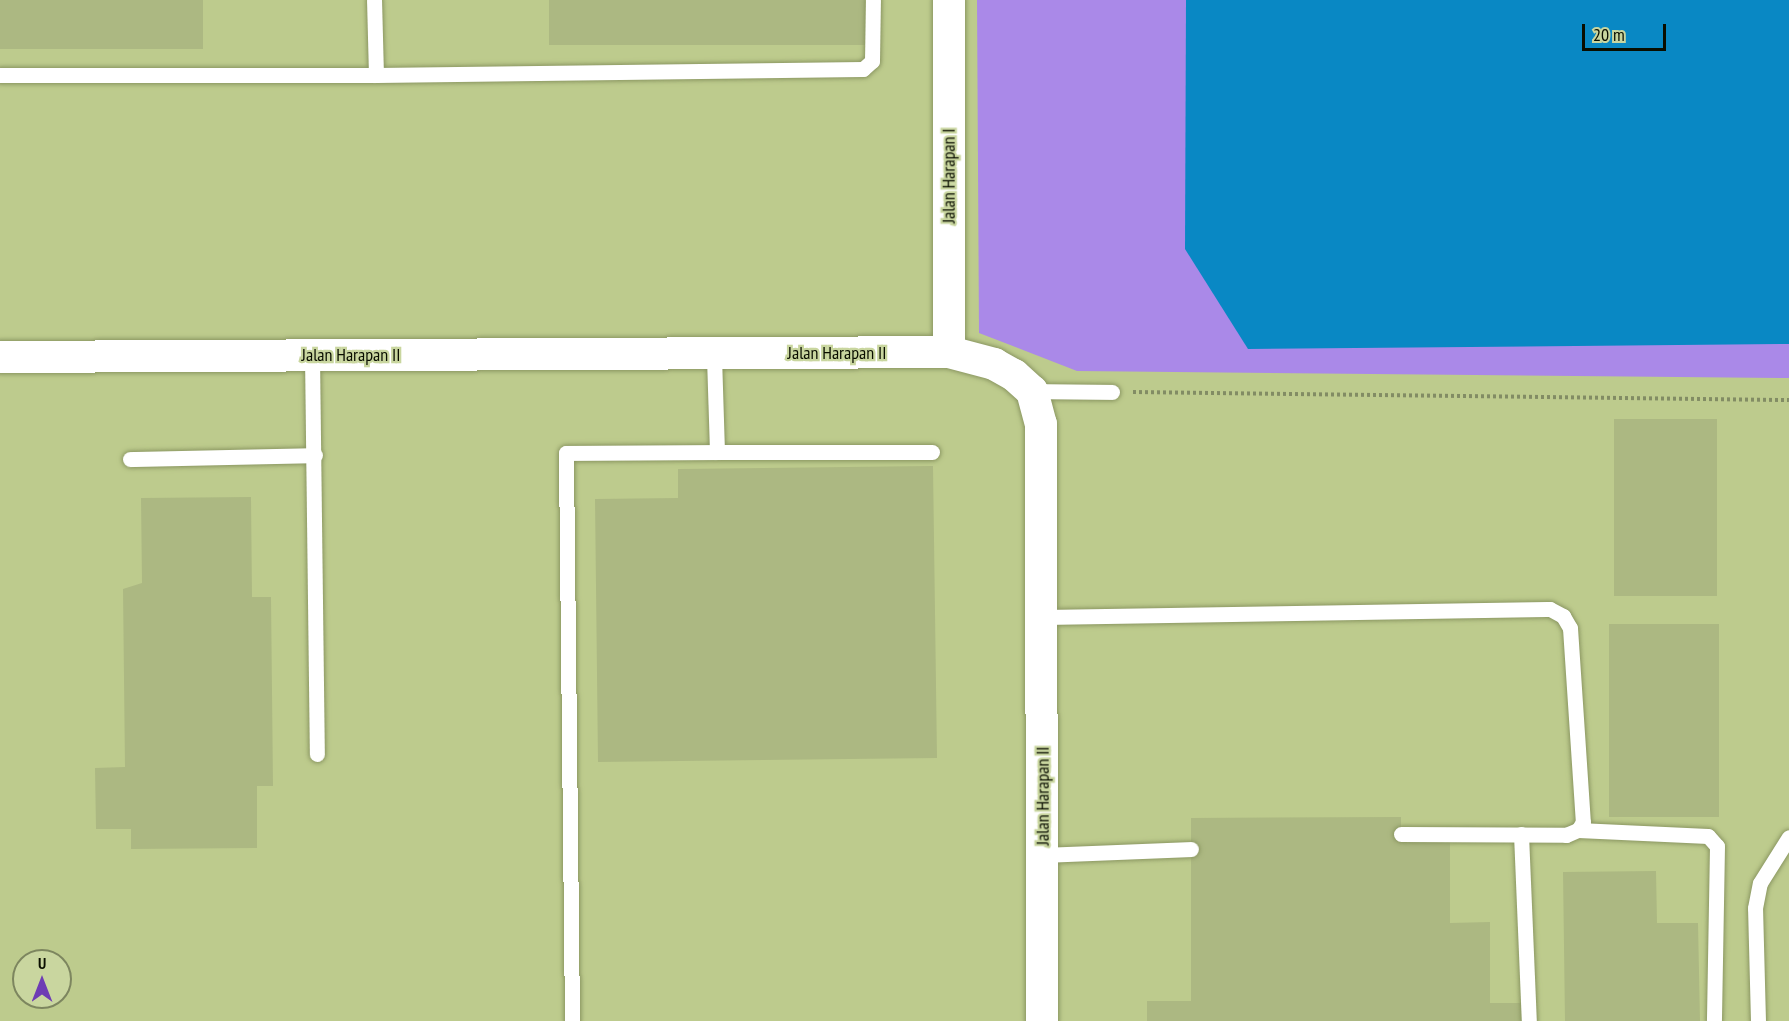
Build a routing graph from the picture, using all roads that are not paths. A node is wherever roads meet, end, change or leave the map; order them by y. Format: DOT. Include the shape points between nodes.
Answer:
graph roads {
  1 [pos="374,0"];
  2 [pos="873,0"];
  3 [pos="949,0"];
  4 [pos="0,75"];
  5 [pos="376,75"];
  6 [pos="949,352"];
  7 [pos="714,354"];
  8 [pos="312,355"];
  9 [pos="0,357"];
  10 [pos="1032,391"];
  11 [pos="1112,392"];
  12 [pos="717,452"];
  13 [pos="932,452"];
  14 [pos="315,455"];
  15 [pos="130,459"];
  16 [pos="1043,616"];
  17 [pos="316,754"];
  18 [pos="1578,830"];
  19 [pos="1401,834"];
  20 [pos="1521,834"];
  21 [pos="1789,837"];
  22 [pos="1191,849"];
  23 [pos="1043,855"];
  24 [pos="572,1021"];
  25 [pos="1042,1021"];
  26 [pos="1529,1021"];
  27 [pos="1714,1021"];
  28 [pos="1758,1021"];
  1 -- 5 [label="lane"];
  2 -- 5 [label="lane" via="872,61 863,69"];
  3 -- 6 [label="street, Jalan Harapan I"];
  4 -- 5 [label="lane"];
  6 -- 7 [label="street, Jalan Harapan II"];
  6 -- 10 [label="street, Jalan Harapan II" via="994,364"];
  7 -- 8 [label="street, Jalan Harapan II"];
  7 -- 12 [label="lane"];
  8 -- 9 [label="street, Jalan Harapan II"];
  8 -- 14 [label="lane"];
  10 -- 11 [label="lane"];
  10 -- 16 [label="street, Jalan Harapan II" via="1041,424"];
  12 -- 13 [label="lane"];
  12 -- 24 [label="lane" via="566,453"];
  14 -- 15 [label="lane"];
  14 -- 17 [label="lane"];
  16 -- 18 [label="lane" via="1550,609 1563,616 1570,628 1582,822"];
  16 -- 23 [label="street, Jalan Harapan II"];
  18 -- 20 [label="lane" via="1566,835"];
  18 -- 27 [label="lane" via="1694,833 1708,836 1716,846"];
  19 -- 20 [label="lane"];
  20 -- 26 [label="lane"];
  21 -- 28 [label="lane" via="1760,883 1755,908"];
  22 -- 23 [label="lane"];
  23 -- 25 [label="street, Jalan Harapan II"];
}
